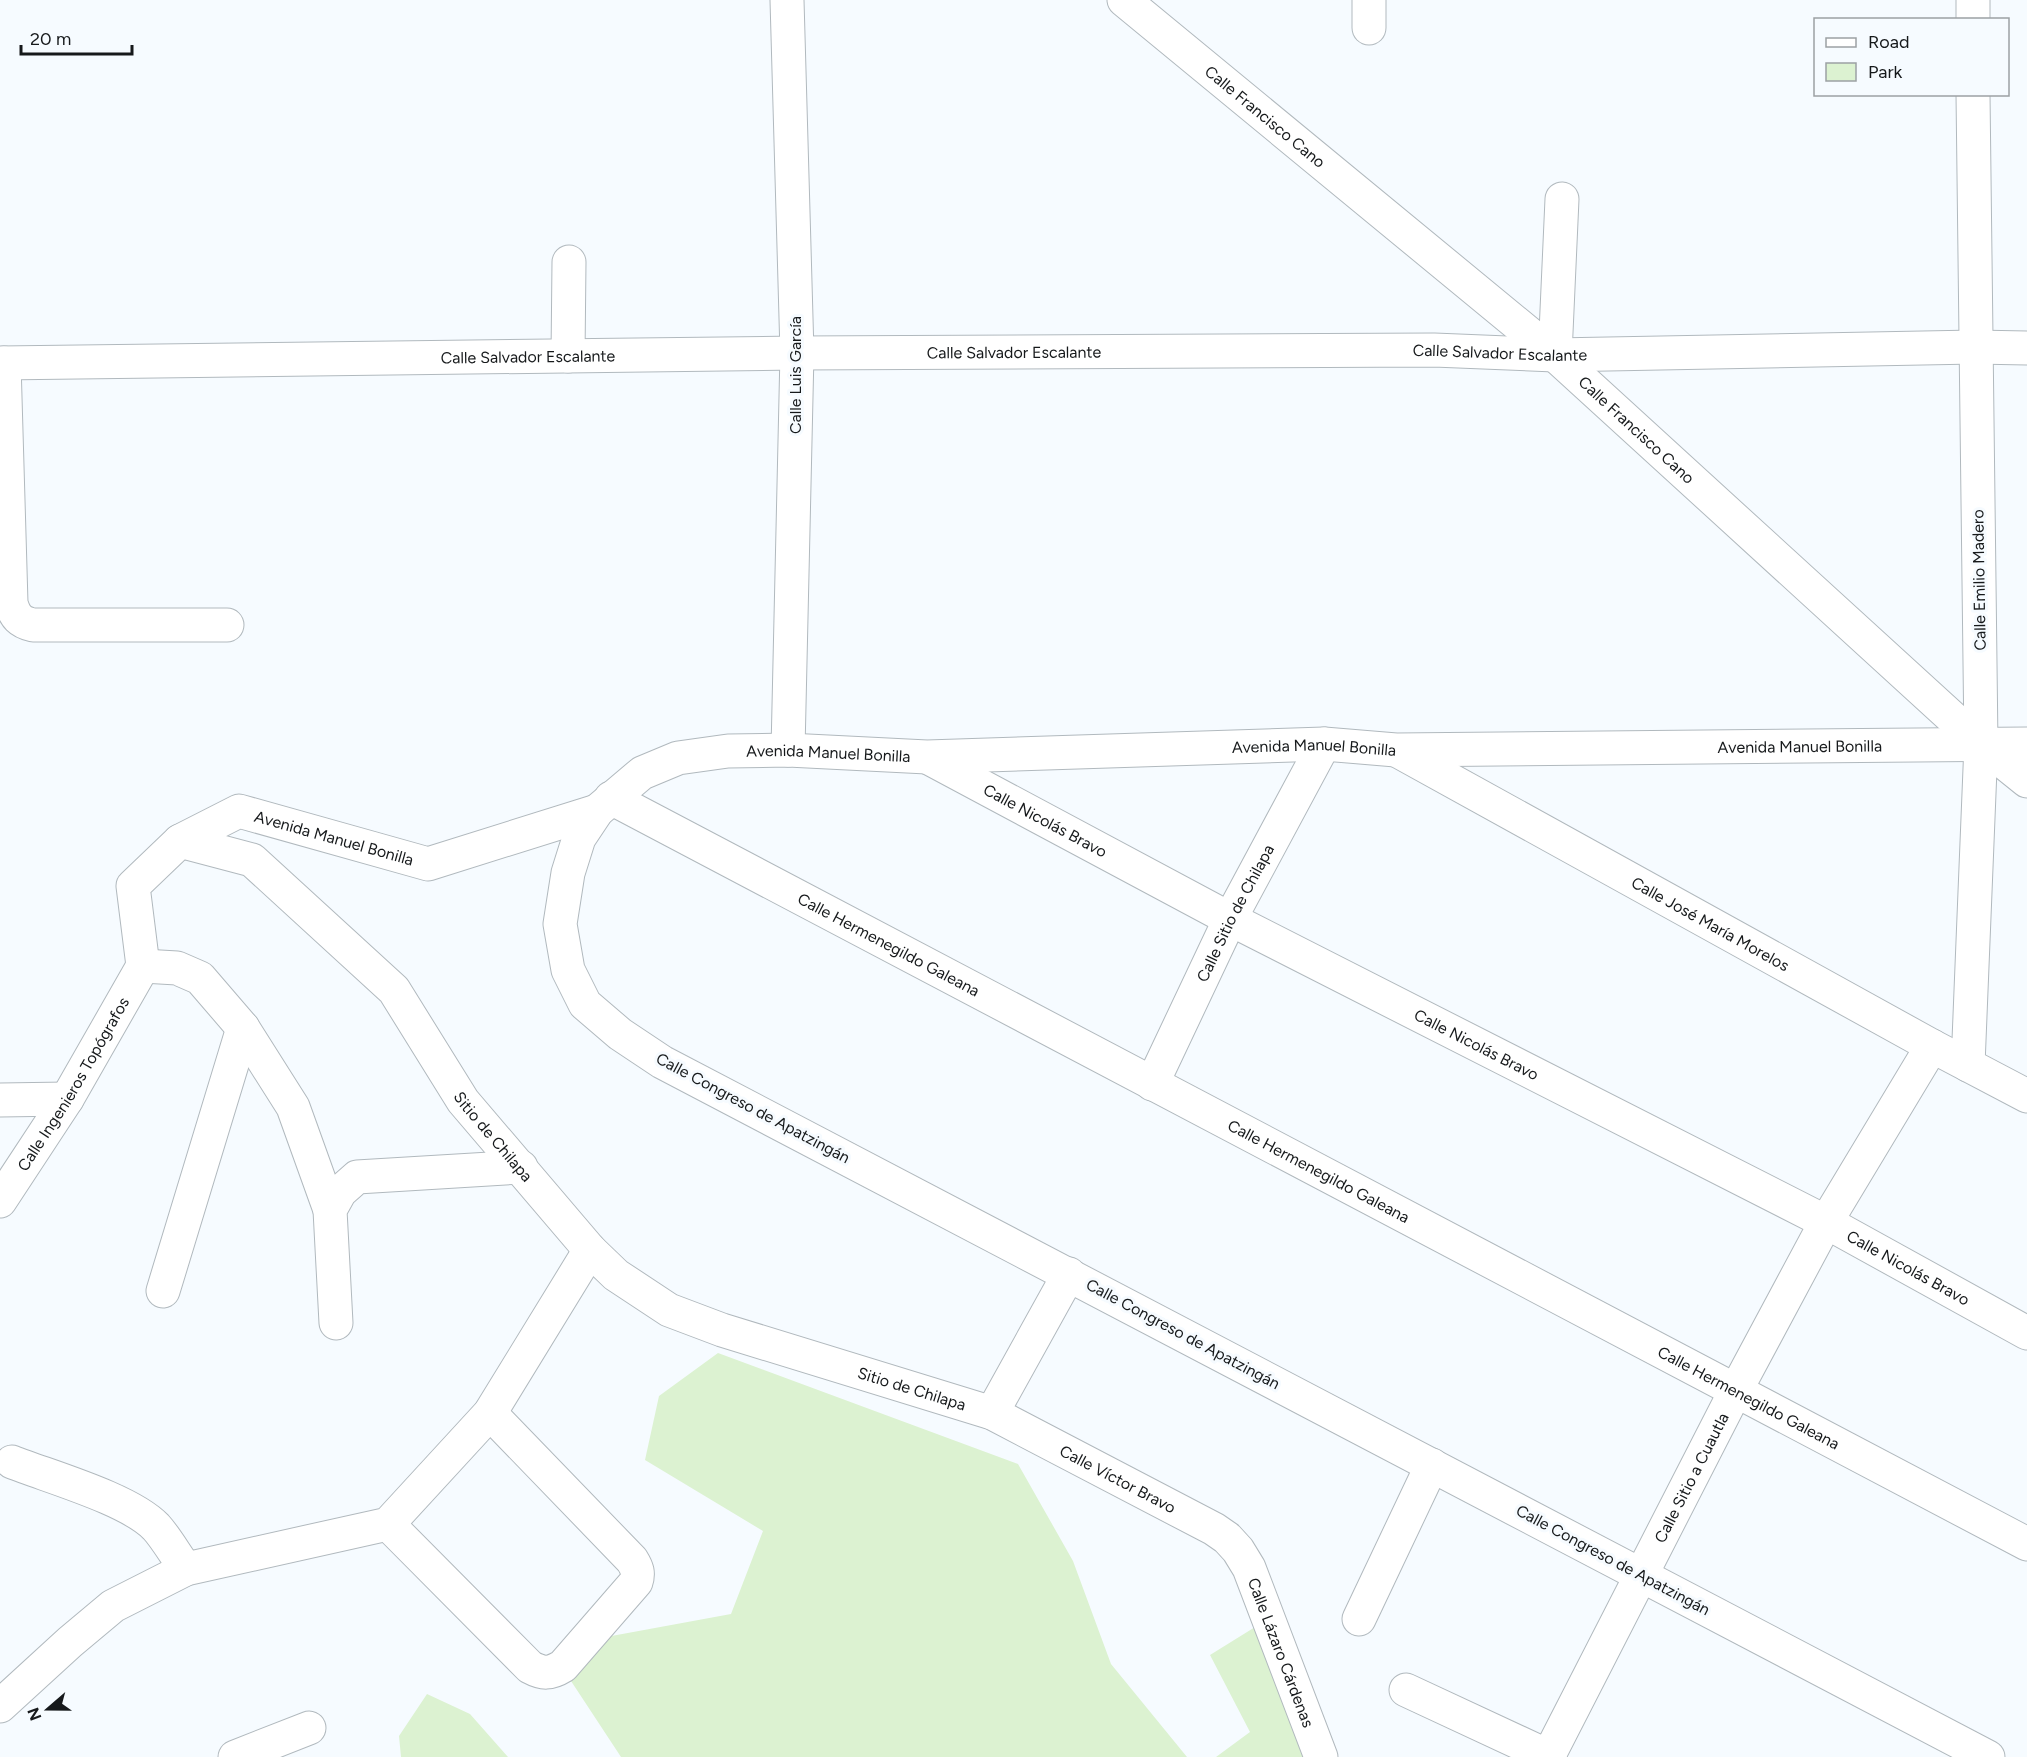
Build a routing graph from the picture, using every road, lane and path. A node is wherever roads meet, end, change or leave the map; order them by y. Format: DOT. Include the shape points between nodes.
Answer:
graph roads {
  1 [pos="787,0"];
  2 [pos="1124,0"];
  3 [pos="1972,0"];
  4 [pos="1973,18"];
  5 [pos="1973,96"];
  6 [pos="1562,199"];
  7 [pos="569,262"];
  8 [pos="1975,347"];
  9 [pos="2027,348"];
  10 [pos="797,353"];
  11 [pos="1555,355"];
  12 [pos="568,356"];
  13 [pos="2,363"];
  14 [pos="227,625"];
  15 [pos="1324,744"];
  16 [pos="1981,744"];
  17 [pos="2027,744"];
  18 [pos="788,750"];
  19 [pos="1396,750"];
  20 [pos="927,757"];
  21 [pos="2027,781"];
  22 [pos="604,804"];
  23 [pos="180,840"];
  24 [pos="1230,919"];
  25 [pos="143,966"];
  26 [pos="243,1028"];
  27 [pos="1932,1046"];
  28 [pos="1968,1065"];
  29 [pos="1152,1084"];
  30 [pos="2027,1096"];
  31 [pos="67,1099"];
  32 [pos="0,1100"];
  33 [pos="521,1167"];
  34 [pos="0,1200"];
  35 [pos="330,1210"];
  36 [pos="1826,1222"];
  37 [pos="590,1250"];
  38 [pos="1070,1274"];
  39 [pos="163,1291"];
  40 [pos="336,1323"];
  41 [pos="2027,1333"];
  42 [pos="1736,1390"];
  43 [pos="490,1413"];
  44 [pos="992,1413"];
  45 [pos="12,1462"];
  46 [pos="1432,1465"];
  47 [pos="388,1524"];
  48 [pos="2027,1544"];
  49 [pos="1238,1550"];
  50 [pos="186,1569"];
  51 [pos="1641,1574"];
  52 [pos="1359,1619"];
  53 [pos="1406,1690"];
  54 [pos="0,1706"];
  55 [pos="309,1728"];
  56 [pos="235,1757"];
  57 [pos="1321,1757"];
  58 [pos="1549,1757"];
  59 [pos="1988,1757"];
  1 -- 10 [label="street, Calle Luis García"];
  2 -- 11 [label="street, Calle Francisco Cano"];
  3 -- 4 [label="street"];
  5 -- 8 [label="street, Calle Emilio Madero"];
  6 -- 11 [label="street"];
  7 -- 12 [label="street"];
  8 -- 9 [label="street, Calle Salvador Escalante"];
  8 -- 11 [label="street, Calle Salvador Escalante"];
  8 -- 16 [label="street, Calle Emilio Madero"];
  10 -- 11 [label="street, Calle Salvador Escalante" via="1434,350"];
  10 -- 12 [label="street, Calle Salvador Escalante"];
  10 -- 18 [label="street, Calle Luis García"];
  11 -- 16 [label="street, Calle Francisco Cano"];
  12 -- 13 [label="street, Calle Salvador Escalante"];
  13 -- 14 [label="street" via="14,615 33,625"];
  15 -- 19 [label="street, Avenida Manuel Bonilla"];
  15 -- 20 [label="street, Avenida Manuel Bonilla"];
  15 -- 24 [label="street, Calle Sitio de Chilapa"];
  16 -- 17 [label="street, Avenida Manuel Bonilla"];
  16 -- 19 [label="street, Avenida Manuel Bonilla"];
  16 -- 21 [label="street, Calle Francisco Cano"];
  16 -- 28 [label="street, Calle Emilio Madero"];
  18 -- 20 [label="street, Avenida Manuel Bonilla"];
  18 -- 22 [label="street, Avenida Manuel Bonilla" via="728,751 678,758 642,773"];
  19 -- 27 [label="street, Calle José María Morelos"];
  20 -- 24 [label="street, Calle Nicolás Bravo"];
  22 -- 23 [label="street, Avenida Manuel Bonilla" via="428,864 239,811"];
  22 -- 29 [label="street, Calle Hermenegildo Galeana"];
  22 -- 38 [label="street, Calle Congreso de Apatzingán" via="579,838 568,873 560,924 568,970 585,1004 662,1062"];
  23 -- 25 [label="street" via="133,886"];
  23 -- 33 [label="street, Sitio de Chilapa" via="252,860 394,990 463,1101"];
  24 -- 29 [label="street, Calle Sitio de Chilapa"];
  24 -- 36 [label="street, Calle Nicolás Bravo"];
  25 -- 26 [label="street" via="177,968 200,978"];
  25 -- 31 [label="street, Calle Ingenieros Topógrafos"];
  26 -- 35 [label="street" via="293,1107"];
  26 -- 39 [label="street"];
  27 -- 28 [label="street, Calle José María Morelos"];
  27 -- 36 [label="street, Calle Sitio a Cuautla"];
  28 -- 30 [label="street, Calle José María Morelos"];
  29 -- 42 [label="street, Calle Hermenegildo Galeana"];
  31 -- 32 [label="street"];
  31 -- 34 [label="street, Calle Ingenieros Topógrafos"];
  33 -- 35 [label="street" via="357,1177 340,1192"];
  33 -- 37 [label="street, Sitio de Chilapa"];
  35 -- 40 [label="street"];
  36 -- 41 [label="street, Calle Nicolás Bravo"];
  36 -- 42 [label="street, Calle Sitio a Cuautla"];
  37 -- 43 [label="street"];
  37 -- 44 [label="street, Sitio de Chilapa" via="616,1275 669,1310"];
  38 -- 44 [label="street"];
  38 -- 46 [label="street, Calle Congreso de Apatzingán"];
  42 -- 48 [label="street, Calle Hermenegildo Galeana"];
  42 -- 51 [label="street, Calle Sitio a Cuautla"];
  43 -- 47 [label="street"];
  43 -- 47 [label="street" via="632,1560 639,1575 563,1666 541,1673 530,1667"];
  44 -- 49 [label="street, Calle Víctor Bravo" via="1214,1529"];
  45 -- 50 [label="street" via="116,1502 136,1514 156,1527"];
  46 -- 51 [label="street, Calle Congreso de Apatzingán"];
  46 -- 52 [label="street"];
  47 -- 50 [label="street"];
  49 -- 57 [label="street, Calle Lázaro Cárdenas" via="1252,1576"];
  50 -- 54 [label="street" via="113,1606"];
  51 -- 58 [label="street, Calle Sitio a Cuautla"];
  51 -- 59 [label="street, Calle Congreso de Apatzingán"];
  53 -- 58 [label="street"];
  55 -- 56 [label="street"];
}
